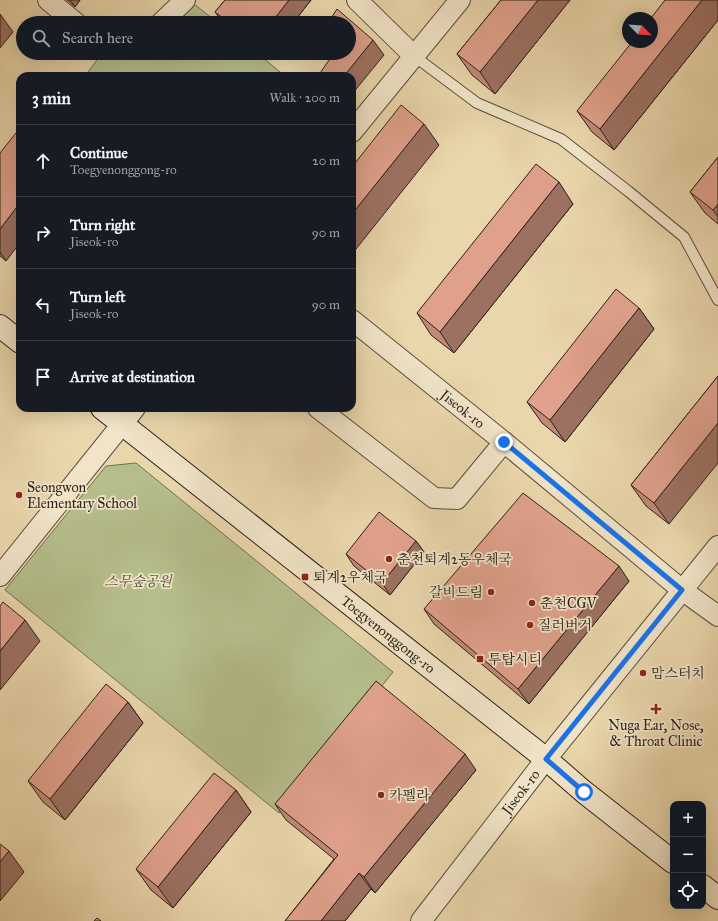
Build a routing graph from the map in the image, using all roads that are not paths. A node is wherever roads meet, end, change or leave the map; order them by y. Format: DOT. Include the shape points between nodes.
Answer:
graph roads {
  1 [pos="48,0"];
  2 [pos="185,0"];
  3 [pos="357,0"];
  4 [pos="460,0"];
  5 [pos="67,16"];
  6 [pos="168,16"];
  7 [pos="414,56"];
  8 [pos="356,127"];
  9 [pos="718,300"];
  10 [pos="356,323"];
  11 [pos="0,326"];
  12 [pos="16,339"];
  13 [pos="115,412"];
  14 [pos="323,412"];
  15 [pos="128,416"];
  16 [pos="504,442"];
  17 [pos="718,546"];
  18 [pos="0,576"];
  19 [pos="682,590"];
  20 [pos="718,616"];
  21 [pos="546,759"];
  22 [pos="670,860"];
  23 [pos="706,888"];
  24 [pos="718,898"];
  25 [pos="421,921"];
  1 -- 5 [label="street"];
  2 -- 6 [label="street"];
  3 -- 7 [label="street"];
  4 -- 7 [label="street"];
  7 -- 8 [label="street"];
  7 -- 9 [label="lane" via="477,103 562,139 628,191 684,237"];
  10 -- 16 [label="street, Jiseok-ro"];
  11 -- 12 [label="street"];
  13 -- 15 [label="street, Toegyenonggong-ro"];
  14 -- 16 [label="street" via="434,498 457,499"];
  15 -- 18 [label="street"];
  15 -- 21 [label="street, Toegyenonggong-ro"];
  16 -- 19 [label="street, Jiseok-ro"];
  17 -- 19 [label="street, Jiseok-ro"];
  19 -- 20 [label="street"];
  19 -- 21 [label="street, Jiseok-ro"];
  21 -- 22 [label="street, Toegyenonggong-ro"];
  21 -- 25 [label="street, Jiseok-ro"];
  23 -- 24 [label="street"];
}
